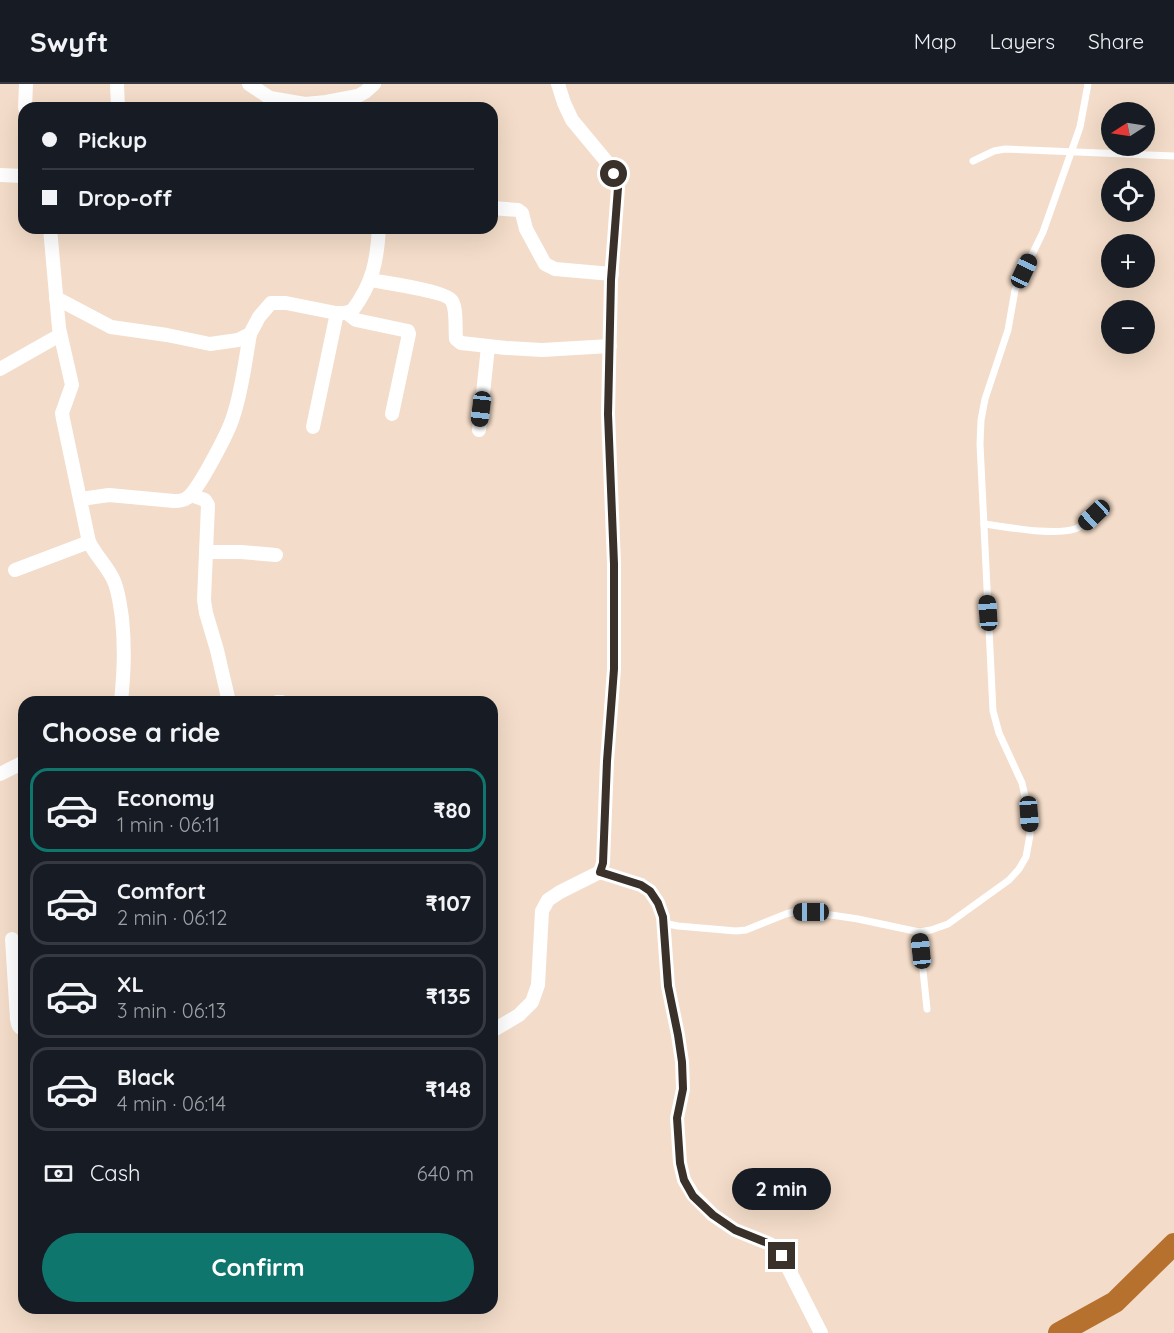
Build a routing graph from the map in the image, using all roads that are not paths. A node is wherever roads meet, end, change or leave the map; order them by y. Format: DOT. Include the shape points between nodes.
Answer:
graph roads {
  1 [pos="26,84"];
  2 [pos="117,84"];
  3 [pos="249,84"];
  4 [pos="270,84"];
  5 [pos="374,84"];
  6 [pos="558,84"];
  7 [pos="1088,84"];
  8 [pos="270,99"];
  9 [pos="25,102"];
  10 [pos="118,102"];
  11 [pos="290,102"];
  12 [pos="337,102"];
  13 [pos="1071,152"];
  14 [pos="1174,156"];
  15 [pos="973,160"];
  16 [pos="0,175"];
  17 [pos="18,176"];
  18 [pos="498,208"];
  19 [pos="51,234"];
  20 [pos="379,234"];
  21 [pos="612,274"];
  22 [pos="371,280"];
  23 [pos="56,298"];
  24 [pos="342,313"];
  25 [pos="250,334"];
  26 [pos="60,335"];
  27 [pos="610,345"];
  28 [pos="488,347"];
  29 [pos="0,369"];
  30 [pos="392,414"];
  31 [pos="313,427"];
  32 [pos="478,430"];
  33 [pos="190,495"];
  34 [pos="81,499"];
  35 [pos="1094,515"];
  36 [pos="984,524"];
  37 [pos="89,542"];
  38 [pos="206,552"];
  39 [pos="276,555"];
  40 [pos="15,570"];
  41 [pos="122,696"];
  42 [pos="228,696"];
  43 [pos="18,765"];
  44 [pos="0,774"];
  45 [pos="600,872"];
  46 [pos="663,923"];
  47 [pos="919,932"];
  48 [pos="12,939"];
  49 [pos="927,1009"];
  50 [pos="18,1026"];
  51 [pos="498,1027"];
  52 [pos="821,1333"];
  1 -- 9 [label="street"];
  2 -- 10 [label="street"];
  3 -- 8 [label="street"];
  4 -- 8 [label="street"];
  5 -- 12 [label="street" via="362,94"];
  6 -- 21 [label="street" via="572,120 611,167 616,180"];
  7 -- 13 [label="lane"];
  8 -- 11 [label="street"];
  13 -- 14 [label="lane"];
  13 -- 15 [label="lane" via="1005,149"];
  13 -- 36 [label="lane" via="1043,232 1015,290 1008,330 985,399 980,444"];
  16 -- 17 [label="street"];
  18 -- 21 [label="street" via="522,213 526,229 548,267"];
  19 -- 23 [label="street"];
  20 -- 22 [label="street"];
  21 -- 27 [label="street"];
  22 -- 24 [label="street" via="354,309"];
  22 -- 28 [label="street" via="450,298 457,341"];
  23 -- 25 [label="street" via="118,328 210,344"];
  23 -- 26 [label="street"];
  24 -- 25 [label="street" via="271,303"];
  24 -- 30 [label="street" via="356,320 408,331"];
  24 -- 31 [label="street"];
  25 -- 33 [label="street" via="232,420"];
  26 -- 29 [label="street"];
  26 -- 34 [label="street" via="72,385 62,413"];
  27 -- 28 [label="street" via="542,350"];
  27 -- 45 [label="street" via="614,669"];
  28 -- 32 [label="street"];
  33 -- 34 [label="street" via="174,501 109,495"];
  33 -- 38 [label="street" via="208,505"];
  34 -- 37 [label="street"];
  35 -- 36 [label="lane" via="1076,529 1067,530"];
  36 -- 47 [label="lane" via="993,711 1022,783 1030,835 1026,857 1009,880 948,924"];
  37 -- 40 [label="street"];
  37 -- 41 [label="street" via="119,595 125,644"];
  38 -- 39 [label="street"];
  38 -- 42 [label="street" via="204,606"];
  43 -- 44 [label="street"];
  45 -- 46 [label="street" via="650,891"];
  45 -- 51 [label="street" via="548,900 542,911 538,985 532,1002"];
  46 -- 47 [label="lane" via="736,931 786,914 811,912"];
  46 -- 52 [label="street" via="668,986 682,1062 683,1089 677,1118 684,1180 693,1196 713,1215 735,1230 770,1244 782,1256"];
  47 -- 49 [label="lane"];
  48 -- 50 [label="street"];
}
